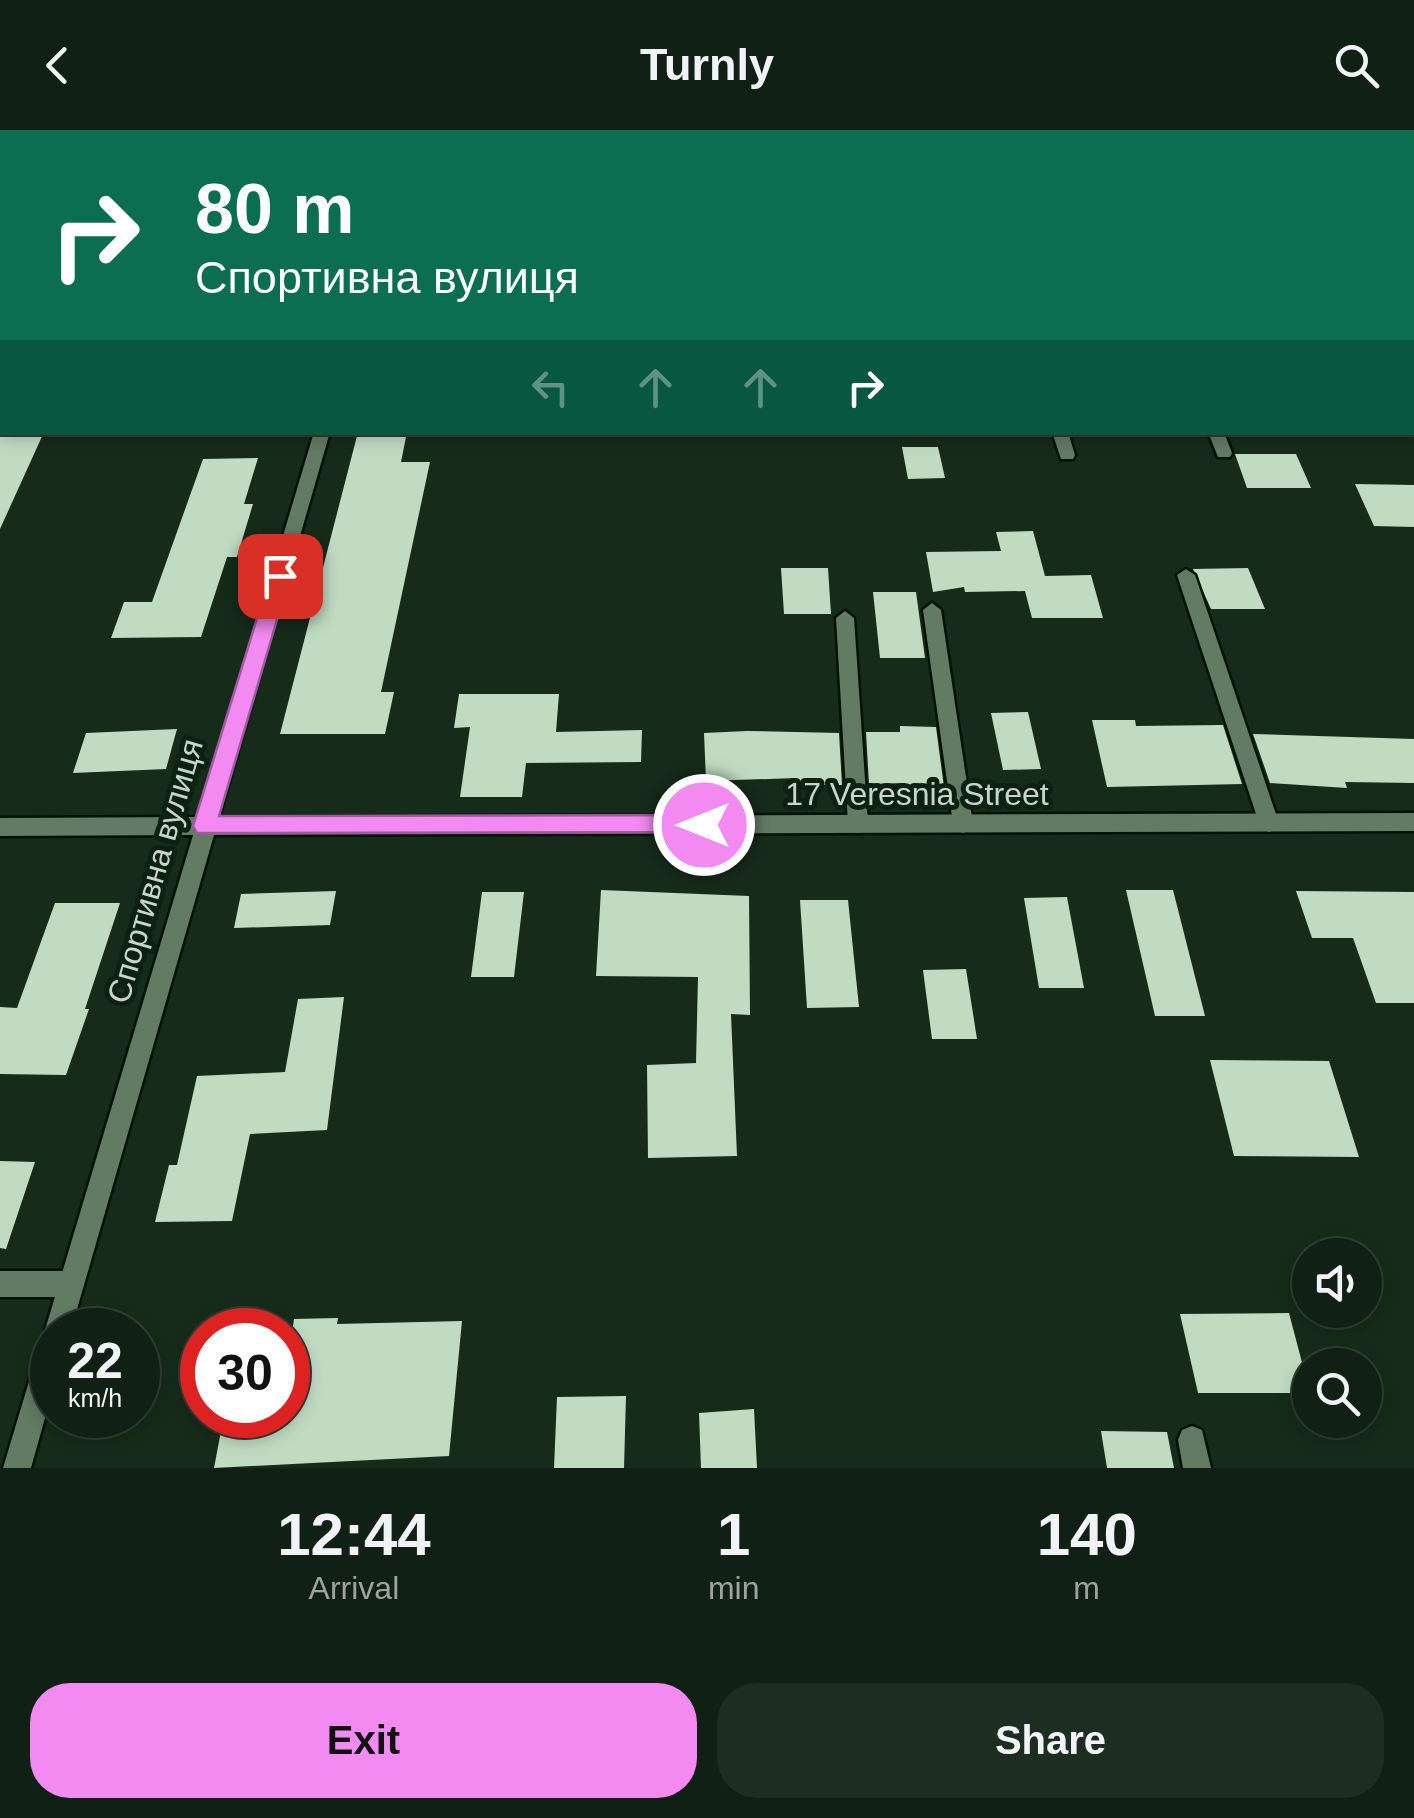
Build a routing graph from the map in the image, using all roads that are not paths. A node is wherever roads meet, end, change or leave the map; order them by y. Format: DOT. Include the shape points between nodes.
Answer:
graph roads {
  1 [pos="321,435"];
  2 [pos="1061,435"];
  3 [pos="1217,435"];
  4 [pos="1224,454"];
  5 [pos="1068,456"];
  6 [pos="1186,575"];
  7 [pos="932,610"];
  8 [pos="845,618"];
  9 [pos="1414,822"];
  10 [pos="1268,823"];
  11 [pos="858,824"];
  12 [pos="963,824"];
  13 [pos="205,826"];
  14 [pos="0,827"];
  15 [pos="0,1284"];
  16 [pos="71,1284"];
  17 [pos="64,1308"];
  18 [pos="30,1426"];
  19 [pos="18,1468"];
  1 -- 13 [label="street, Спортивна вулиця"];
  2 -- 5 [label="street"];
  3 -- 4 [label="street"];
  6 -- 10 [label="street"];
  7 -- 12 [label="street"];
  8 -- 11 [label="street"];
  9 -- 10 [label="street, 17 Veresnia Street"];
  10 -- 12 [label="street, 17 Veresnia Street"];
  11 -- 12 [label="street, 17 Veresnia Street"];
  11 -- 13 [label="street, 17 Veresnia Street"];
  13 -- 14 [label="street, 17 Veresnia Street"];
  13 -- 16 [label="street, Спортивна вулиця"];
  15 -- 16 [label="street"];
  16 -- 17 [label="street, Спортивна вулиця"];
  18 -- 19 [label="street"];
}
